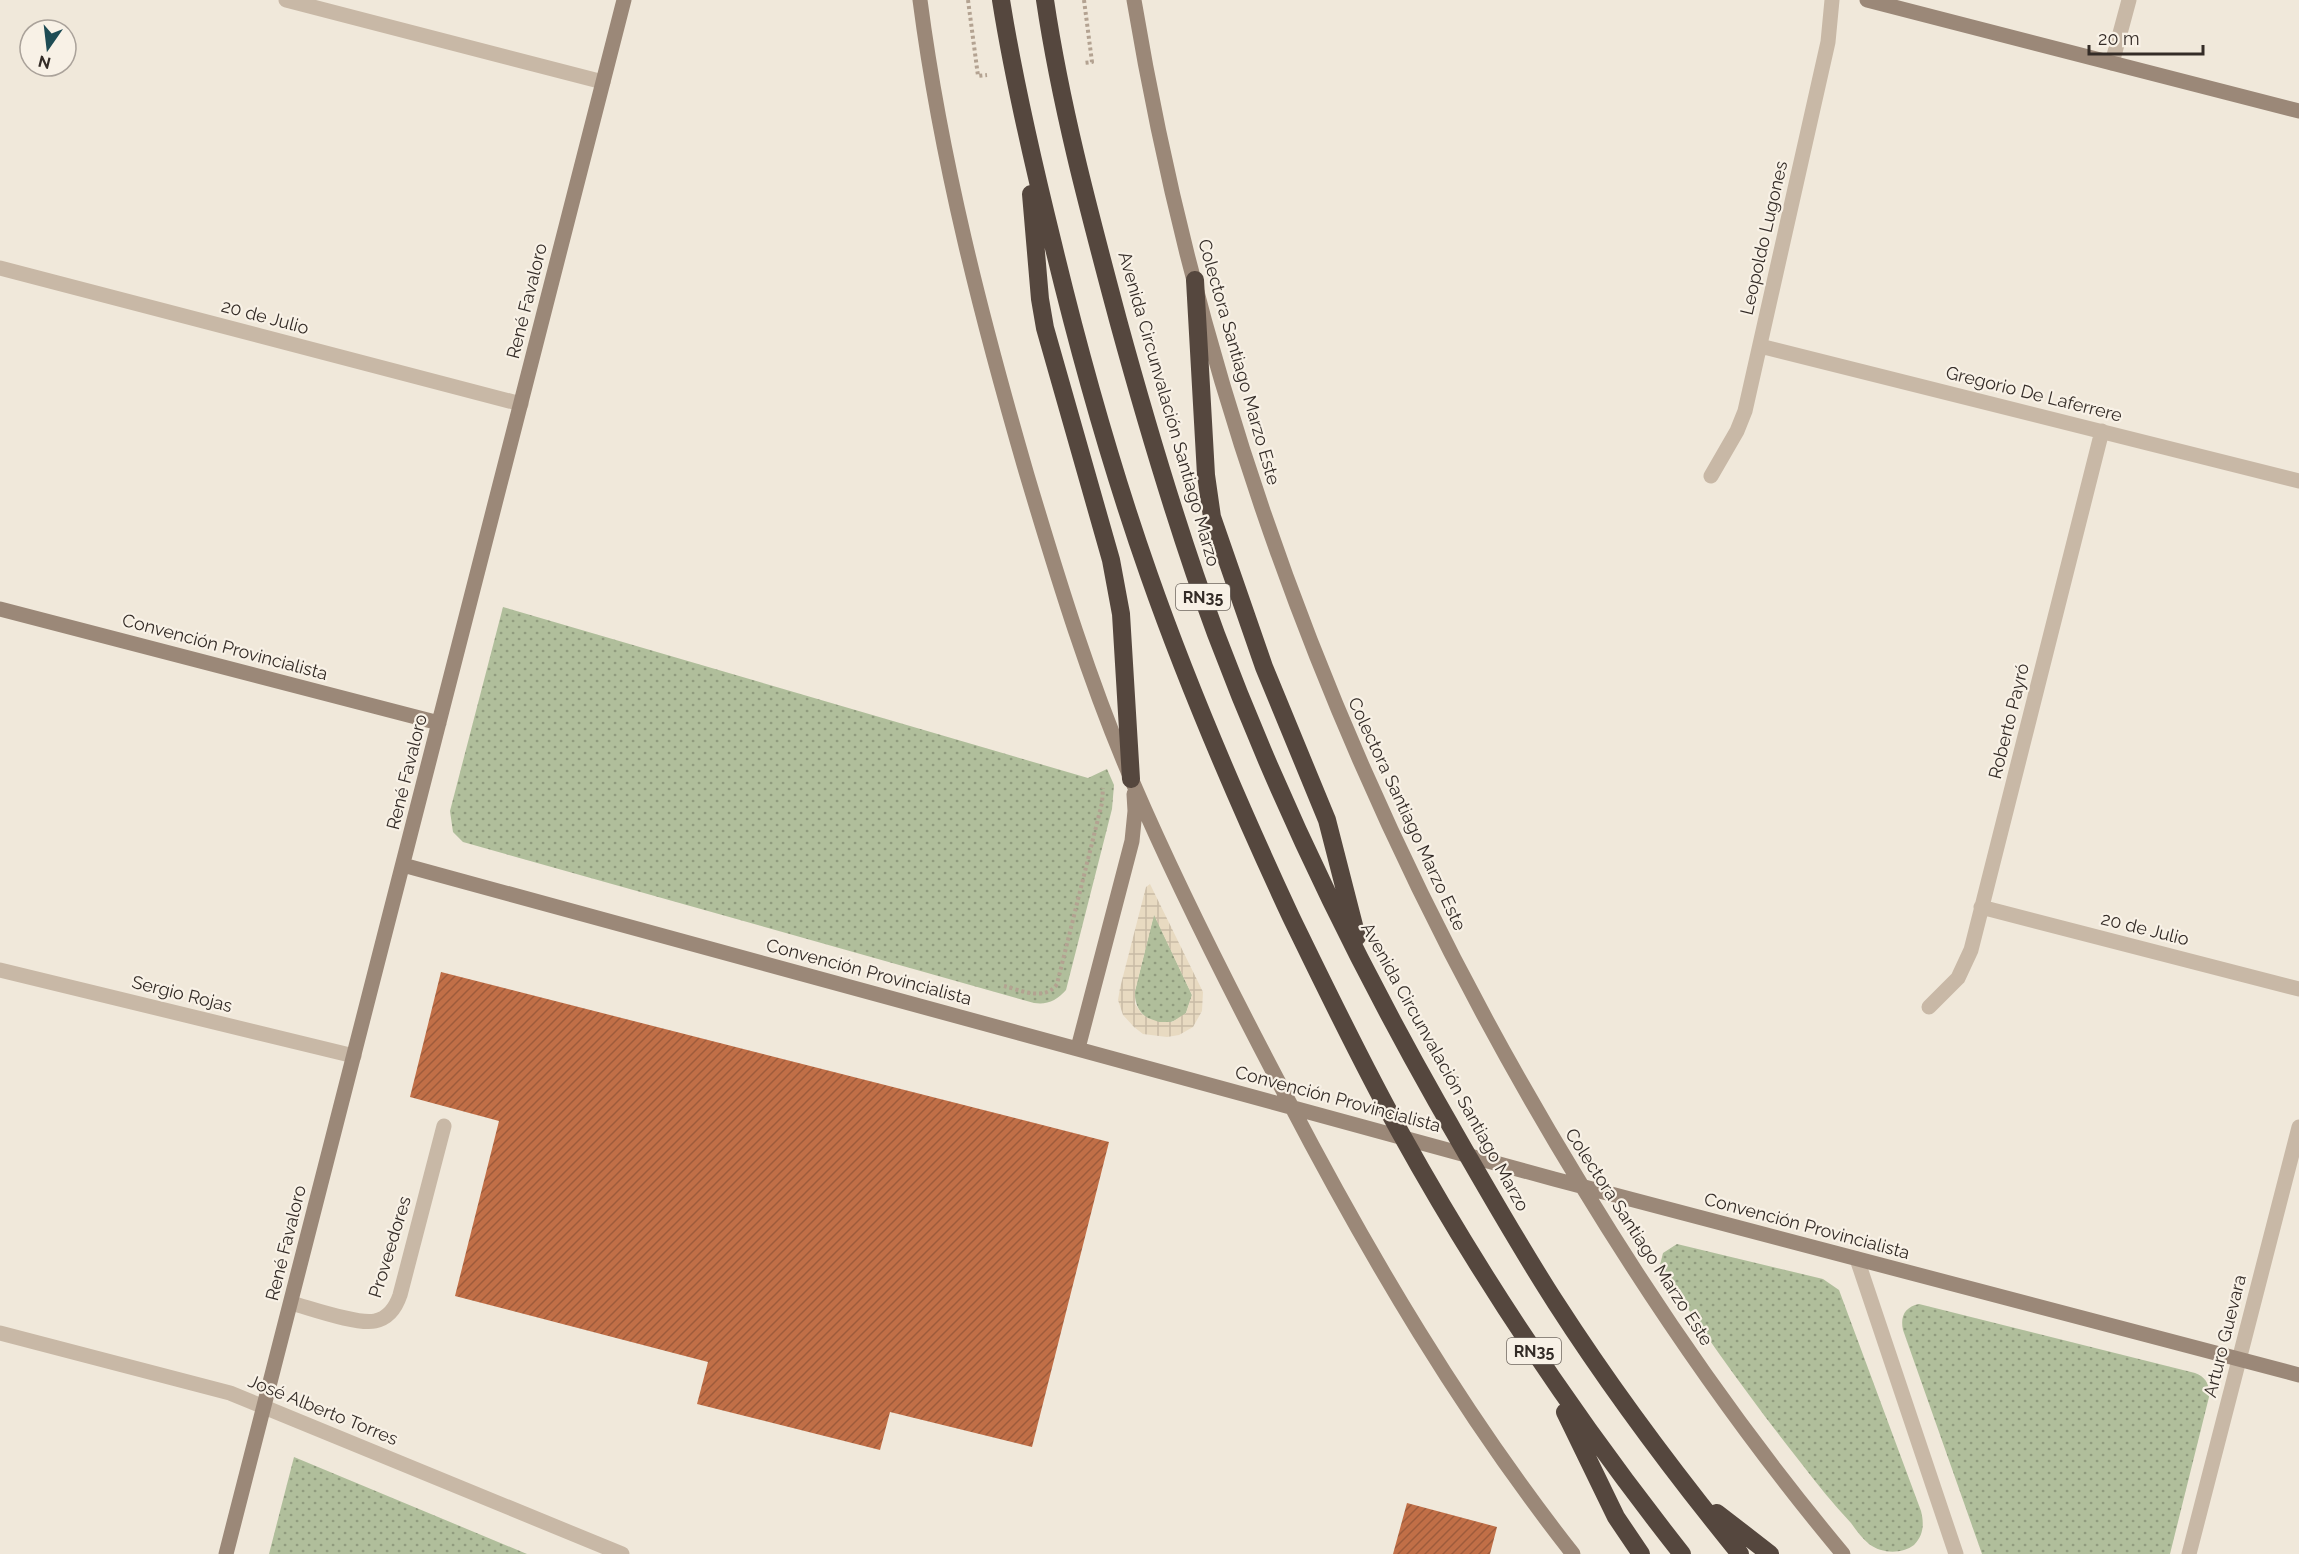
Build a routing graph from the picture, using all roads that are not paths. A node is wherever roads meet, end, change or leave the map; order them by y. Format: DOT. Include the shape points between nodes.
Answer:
graph roads {
  1 [pos="286,0"];
  2 [pos="624,0"];
  3 [pos="920,0"];
  4 [pos="1001,0"];
  5 [pos="1045,0"];
  6 [pos="1134,0"];
  7 [pos="1832,0"];
  8 [pos="1867,0"];
  9 [pos="2129,0"];
  10 [pos="2112,63"];
  11 [pos="603,82"];
  12 [pos="2299,111"];
  13 [pos="1026,133"];
  14 [pos="0,268"];
  15 [pos="1195,280"];
  16 [pos="1760,346"];
  17 [pos="521,404"];
  18 [pos="2102,431"];
  19 [pos="1711,476"];
  20 [pos="2299,481"];
  21 [pos="0,609"];
  22 [pos="439,723"];
  23 [pos="1131,779"];
  24 [pos="403,865"];
  25 [pos="1981,907"];
  26 [pos="0,970"];
  27 [pos="1365,971"];
  28 [pos="2299,989"];
  29 [pos="1929,1007"];
  30 [pos="1078,1048"];
  31 [pos="354,1056"];
  32 [pos="1291,1106"];
  33 [pos="444,1126"];
  34 [pos="2299,1127"];
  35 [pos="1402,1137"];
  36 [pos="1466,1155"];
  37 [pos="1582,1186"];
  38 [pos="1857,1259"];
  39 [pos="291,1303"];
  40 [pos="0,1333"];
  41 [pos="1539,1359"];
  42 [pos="2239,1359"];
  43 [pos="2299,1375"];
  44 [pos="264,1406"];
  45 [pos="1695,1496"];
  46 [pos="226,1554"];
  47 [pos="622,1554"];
  48 [pos="1573,1554"];
  49 [pos="1641,1554"];
  50 [pos="1682,1554"];
  51 [pos="1740,1554"];
  52 [pos="1770,1554"];
  53 [pos="1843,1554"];
  54 [pos="1956,1554"];
  55 [pos="2189,1554"];
  1 -- 11 [label="street"];
  2 -- 11 [label="street, René Favaloro"];
  3 -- 23 [label="street" via="953,184 997,367 1069,612"];
  4 -- 13 [label="highway, RN35"];
  5 -- 27 [label="highway, Avenida Circunvalación Santiago Marzo / RN35" via="1093,224 1169,496 1216,633 1269,766"];
  6 -- 15 [label="street, Colectora Santiago Marzo Este"];
  7 -- 16 [label="street, Leopoldo Lugones" via="1828,42"];
  8 -- 10 [label="street"];
  9 -- 10 [label="street"];
  10 -- 12 [label="street"];
  11 -- 17 [label="street, René Favaloro"];
  13 -- 23 [label="highway" via="1042,314 1118,596"];
  13 -- 35 [label="highway, RN35" via="1097,411 1174,644 1260,851"];
  14 -- 17 [label="street, 20 de Julio"];
  15 -- 27 [label="highway" via="1207,490 1212,517 1264,667 1328,820"];
  15 -- 37 [label="street, Colectora Santiago Marzo Este" via="1254,488 1347,732 1457,967"];
  16 -- 18 [label="street, Gregorio De Laferrere"];
  16 -- 19 [label="street, Leopoldo Lugones" via="1741,420"];
  17 -- 22 [label="street, René Favaloro"];
  18 -- 20 [label="street, Gregorio De Laferrere"];
  18 -- 25 [label="street, Roberto Payró"];
  21 -- 22 [label="street, Convención Provincialista"];
  22 -- 24 [label="street, René Favaloro"];
  23 -- 30 [label="street" via="1135,811 1132,841"];
  23 -- 32 [label="street" via="1204,937"];
  24 -- 30 [label="street, Convención Provincialista"];
  24 -- 31 [label="street, René Favaloro"];
  25 -- 28 [label="street, 20 de Julio"];
  25 -- 29 [label="street, Roberto Payró" via="1963,970"];
  26 -- 31 [label="street, Sergio Rojas"];
  27 -- 36 [label="highway, Avenida Circunvalación Santiago Marzo / RN35"];
  30 -- 32 [label="street, Convención Provincialista"];
  31 -- 39 [label="street, René Favaloro"];
  32 -- 35 [label="street, Convención Provincialista"];
  32 -- 48 [label="street" via="1358,1232 1422,1337 1517,1480"];
  33 -- 39 [label="street, Proveedores" via="395,1308 372,1322"];
  34 -- 42 [label="street, Arturo Guevara"];
  35 -- 36 [label="street, Convención Provincialista"];
  35 -- 41 [label="highway, RN35"];
  36 -- 37 [label="street, Convención Provincialista"];
  36 -- 45 [label="highway, Avenida Circunvalación Santiago Marzo / RN35" via="1590,1355"];
  37 -- 38 [label="street, Convención Provincialista"];
  37 -- 53 [label="street, Colectora Santiago Marzo Este" via="1693,1357"];
  38 -- 42 [label="street, Convención Provincialista"];
  38 -- 54 [label="street"];
  39 -- 44 [label="street, René Favaloro"];
  40 -- 44 [label="street, José Alberto Torres" via="194,1383"];
  41 -- 49 [label="highway" via="1616,1517"];
  41 -- 50 [label="highway, RN35"];
  42 -- 43 [label="street, Convención Provincialista"];
  42 -- 55 [label="street, Arturo Guevara"];
  44 -- 46 [label="street, René Favaloro"];
  44 -- 47 [label="street, José Alberto Torres"];
  45 -- 51 [label="highway, Avenida Circunvalación Santiago Marzo / RN35"];
  45 -- 52 [label="highway"];
}
